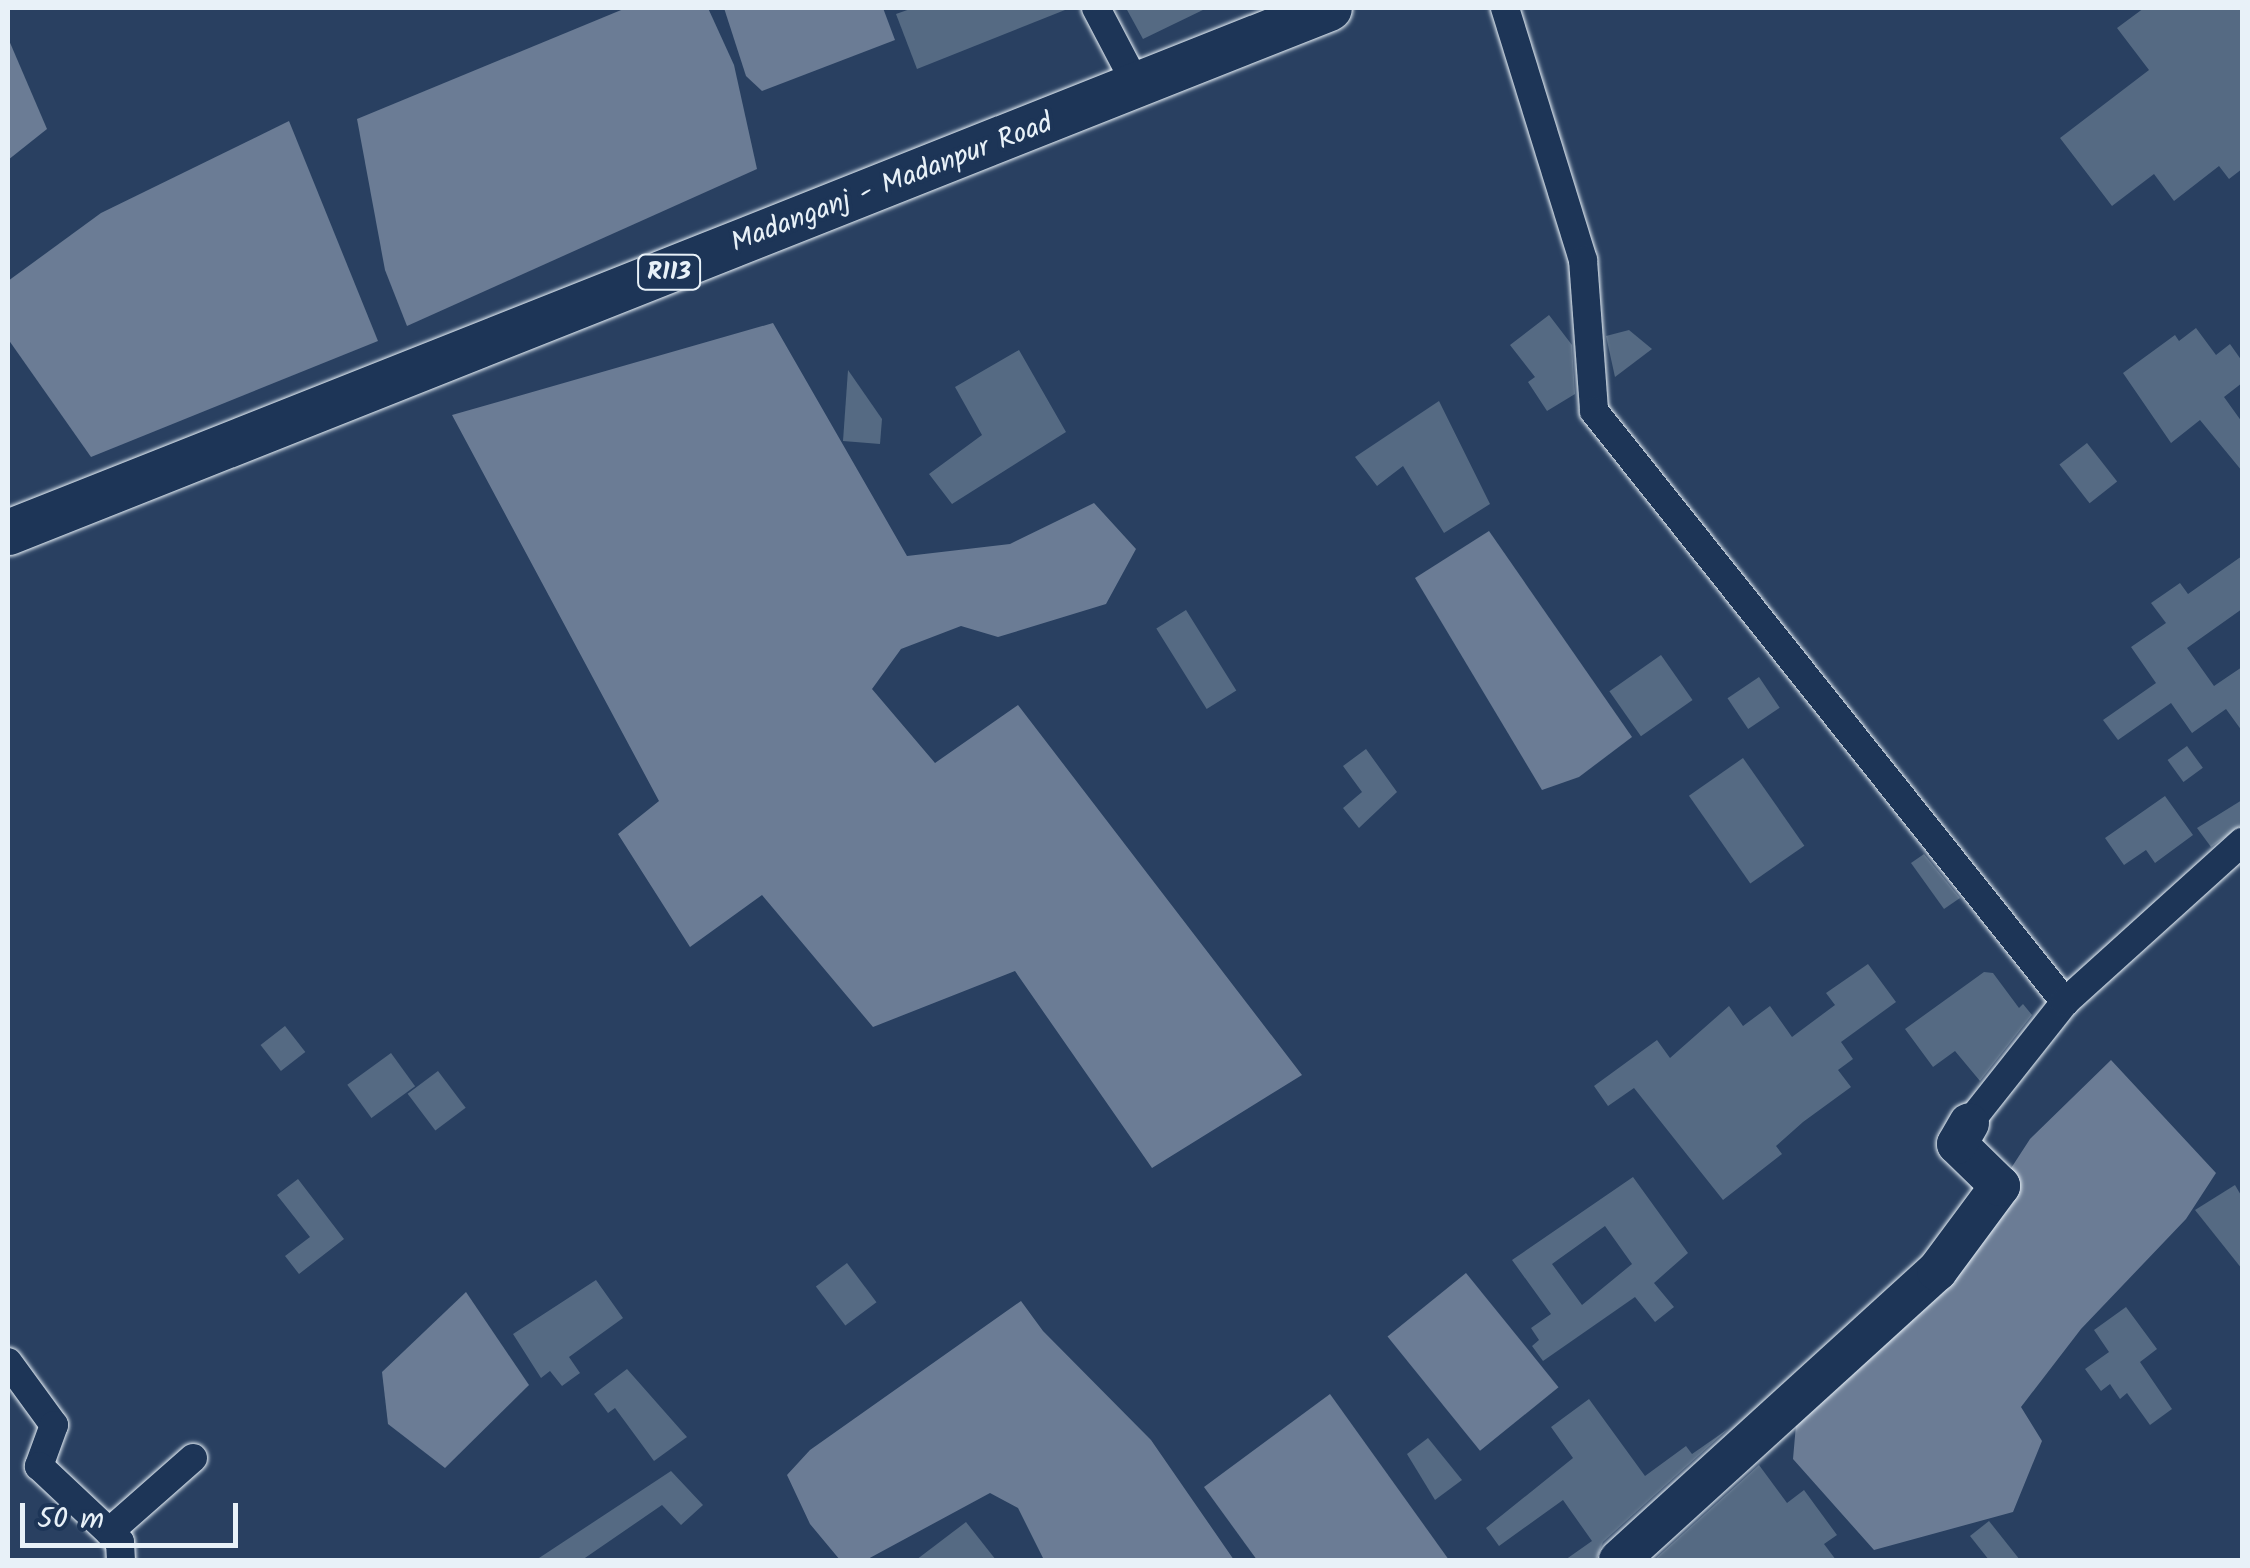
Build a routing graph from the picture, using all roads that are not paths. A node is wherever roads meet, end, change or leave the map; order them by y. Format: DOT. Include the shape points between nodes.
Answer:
graph roads {
  1 [pos="1096,8"];
  2 [pos="1328,8"];
  3 [pos="1505,8"];
  4 [pos="1138,88"];
  5 [pos="8,532"];
  6 [pos="2242,842"];
  7 [pos="2065,1002"];
  8 [pos="1970,1122"];
  9 [pos="8,1362"];
  10 [pos="193,1458"];
  11 [pos="108,1532"];
  12 [pos="121,1560"];
  13 [pos="1620,1560"];
  1 -- 4 [label="street"];
  2 -- 4 [label="main road, Madanganj - Madanpur Road / R113"];
  3 -- 7 [label="street" via="1583,260 1594,411"];
  4 -- 5 [label="main road, Madanganj - Madanpur Road / R113"];
  6 -- 7 [label="street"];
  7 -- 8 [label="street"];
  8 -- 13 [label="street" via="1957,1144 2000,1186 1936,1271"];
  9 -- 11 [label="street" via="54,1425 39,1466"];
  10 -- 11 [label="street"];
  11 -- 12 [label="street" via="124,1552"];
}
